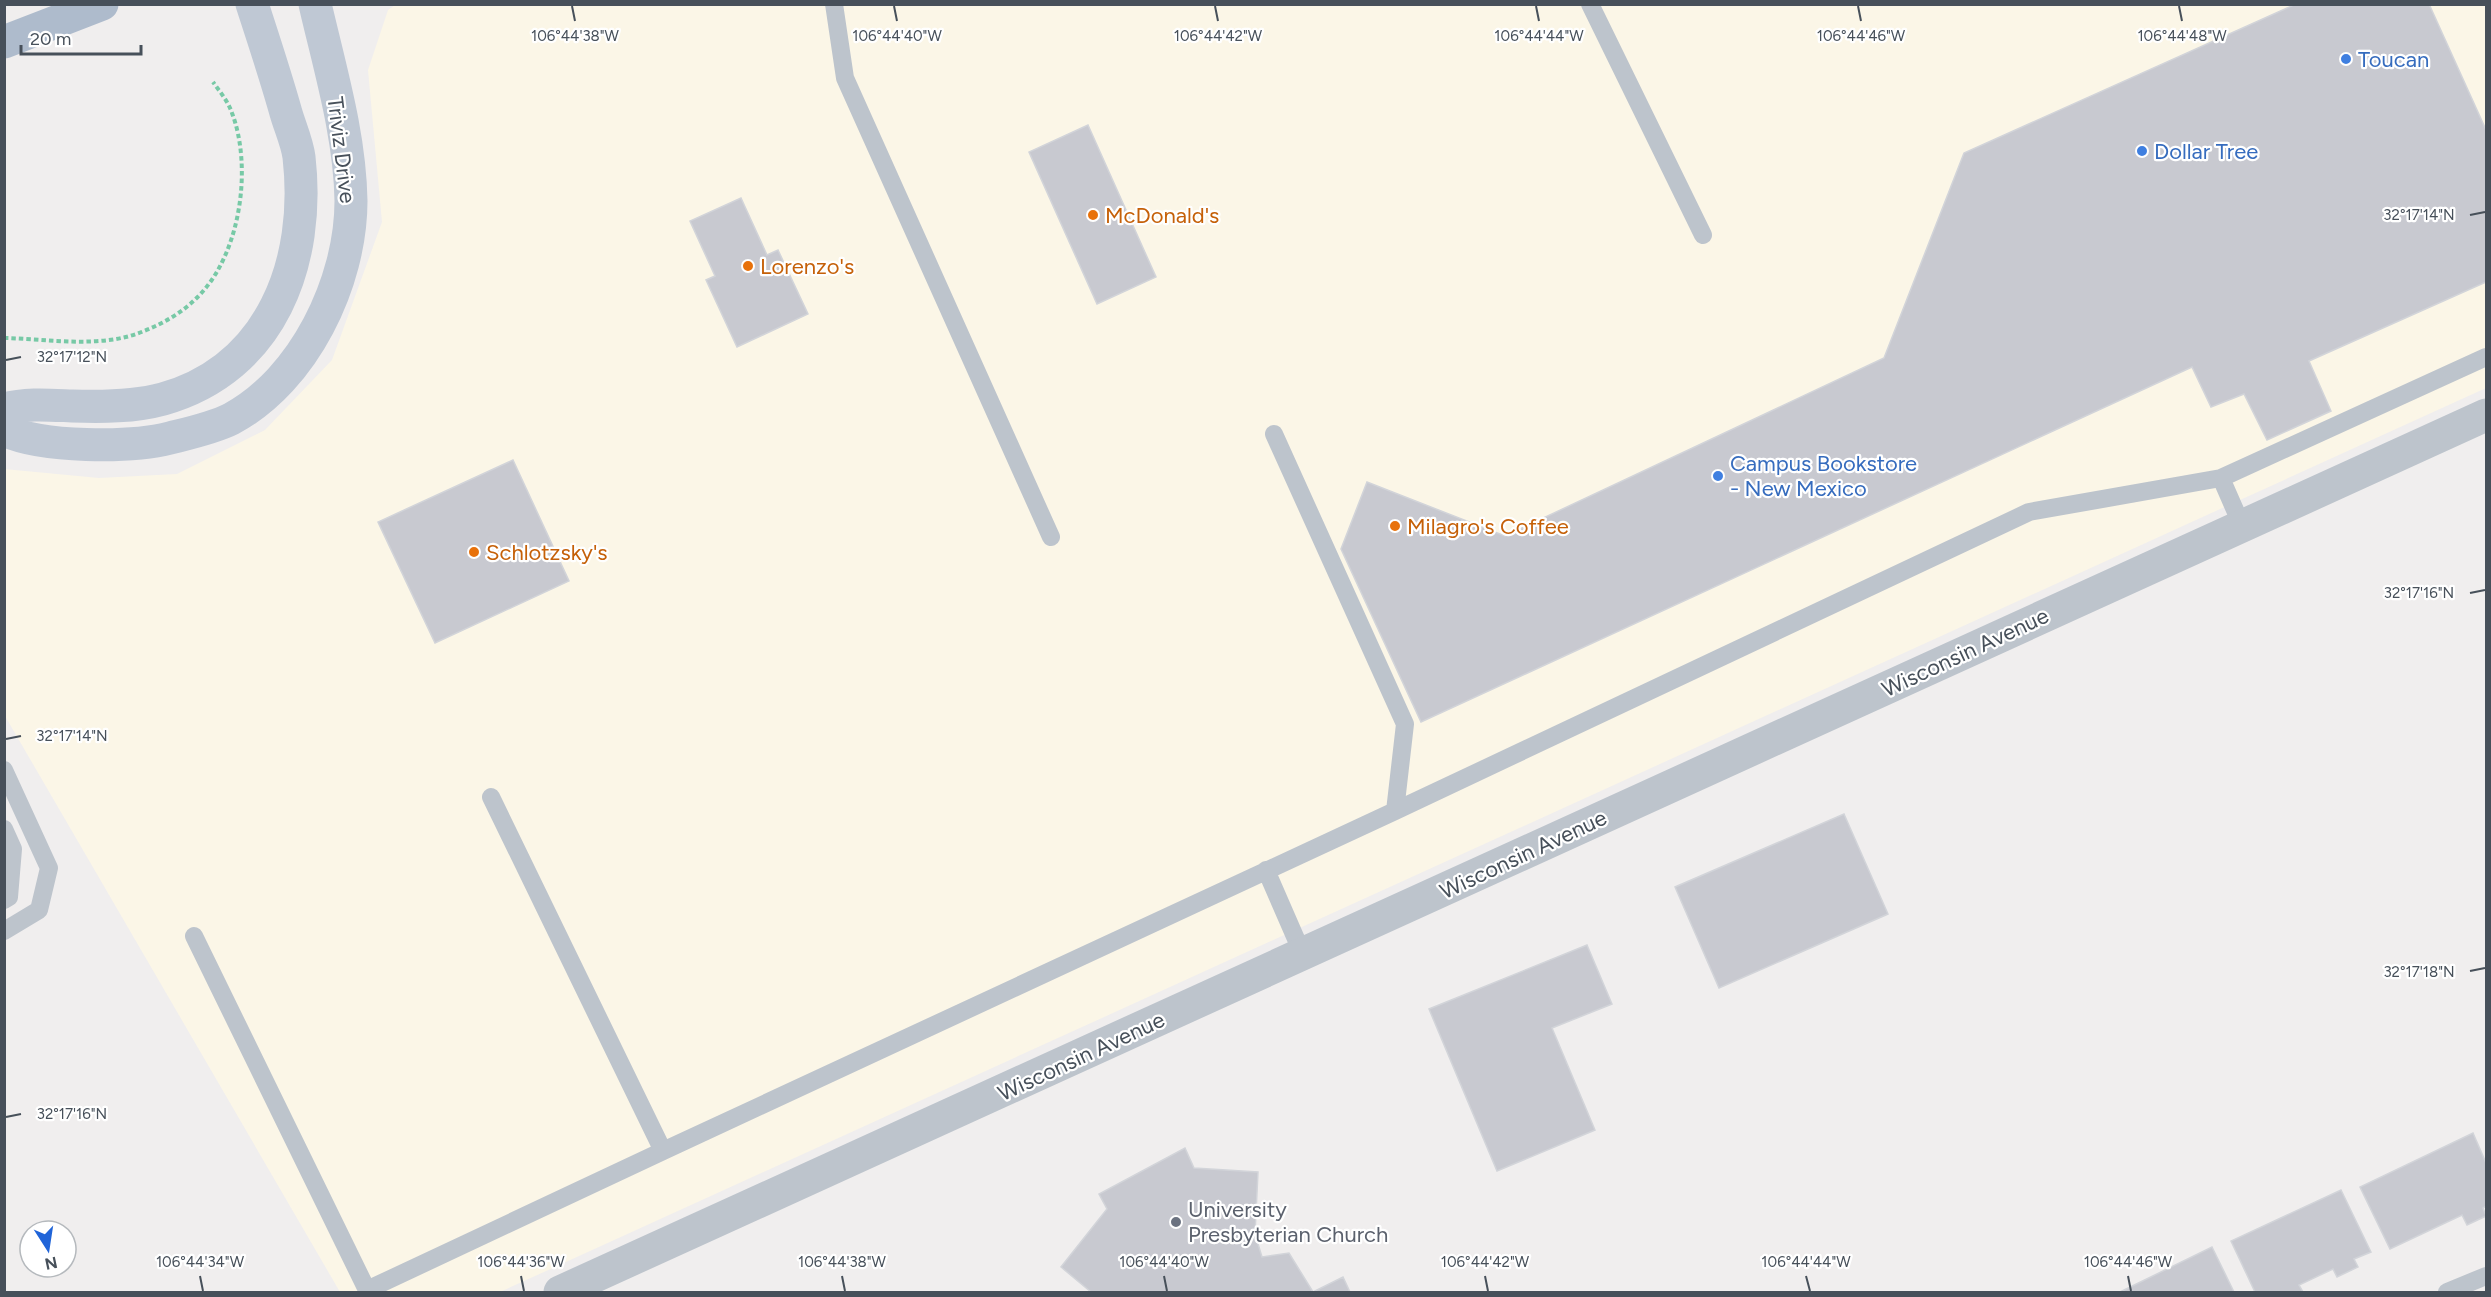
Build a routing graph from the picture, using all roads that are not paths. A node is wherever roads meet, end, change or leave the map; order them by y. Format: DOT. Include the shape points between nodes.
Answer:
graph roads {
  1 [pos="102,4"];
  2 [pos="252,4"];
  3 [pos="315,4"];
  4 [pos="834,4"];
  5 [pos="1590,4"];
  6 [pos="4,42"];
  7 [pos="1703,235"];
  8 [pos="2487,357"];
  9 [pos="4,409"];
  10 [pos="2487,415"];
  11 [pos="4,430"];
  12 [pos="1274,434"];
  13 [pos="2221,478"];
  14 [pos="2242,526"];
  15 [pos="1051,537"];
  16 [pos="4,770"];
  17 [pos="490,797"];
  18 [pos="1395,811"];
  19 [pos="4,829"];
  20 [pos="1266,870"];
  21 [pos="4,900"];
  22 [pos="4,931"];
  23 [pos="194,936"];
  24 [pos="1303,954"];
  25 [pos="663,1151"];
  26 [pos="2487,1276"];
  27 [pos="367,1291"];
  28 [pos="560,1293"];
  29 [pos="2447,1293"];
  1 -- 6 [label="main road"];
  2 -- 9 [label="street, Triviz Drive" via="298,155 301,194 300,231 292,270 260,334 220,374 195,388 161,399 130,405 24,404"];
  3 -- 11 [label="street, Triviz Drive" via="341,118 351,202 348,242 334,288 302,353 281,381 256,402 230,419 194,432 125,445 65,442 18,436"];
  4 -- 15 [label="lane" via="845,78"];
  5 -- 7 [label="lane"];
  8 -- 13 [label="lane"];
  10 -- 14 [label="street, Wisconsin Avenue"];
  12 -- 18 [label="lane" via="1405,724"];
  13 -- 14 [label="lane"];
  13 -- 18 [label="lane" via="2029,512"];
  14 -- 24 [label="street, Wisconsin Avenue"];
  16 -- 22 [label="lane" via="49,868 39,910"];
  17 -- 25 [label="lane"];
  18 -- 20 [label="lane"];
  19 -- 21 [label="lane" via="13,849 9,897"];
  20 -- 24 [label="lane"];
  20 -- 25 [label="lane"];
  23 -- 27 [label="lane"];
  24 -- 28 [label="street, Wisconsin Avenue"];
  25 -- 27 [label="lane"];
  26 -- 29 [label="lane"];
}
